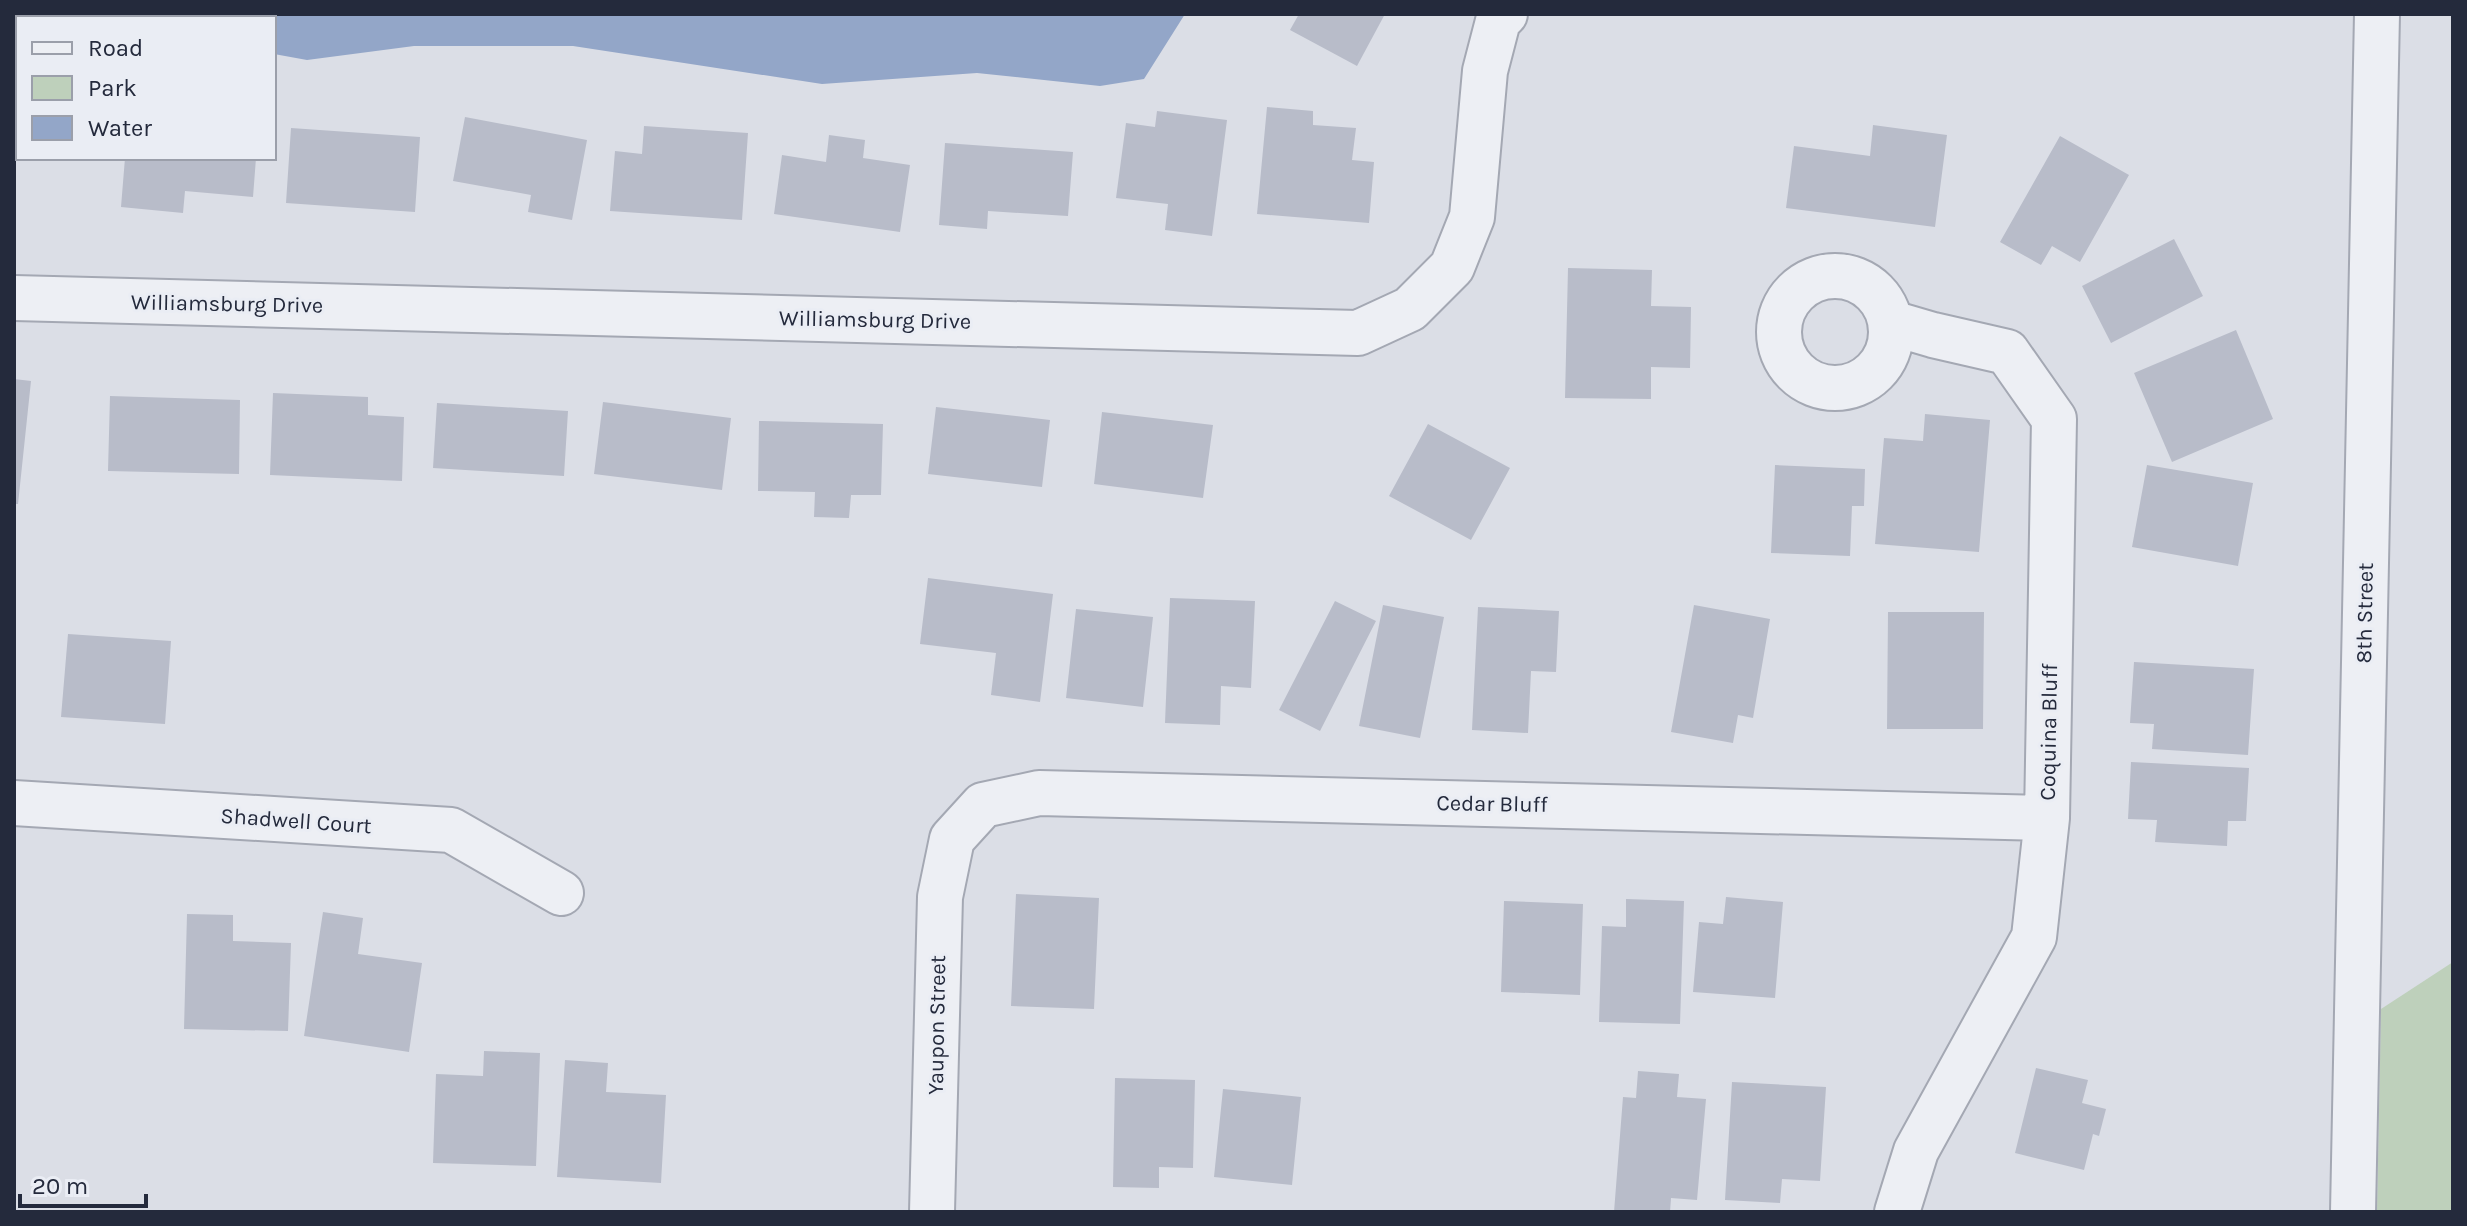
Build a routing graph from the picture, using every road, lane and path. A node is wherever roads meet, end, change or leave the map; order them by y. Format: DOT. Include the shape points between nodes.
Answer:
graph roads {
  1 [pos="1505,14"];
  2 [pos="2377,14"];
  3 [pos="14,298"];
  4 [pos="1892,323"];
  5 [pos="14,803"];
  6 [pos="2047,818"];
  7 [pos="952,839"];
  8 [pos="561,893"];
  9 [pos="932,1212"];
  10 [pos="1897,1212"];
  11 [pos="2353,1212"];
  1 -- 3 [label="street, Williamsburg Drive" via="1498,21 1485,71 1472,217 1452,267 1410,309 1358,333"];
  2 -- 11 [label="street, 8th Street"];
  4 -- 6 [label="street, Coquina Bluff" via="2007,352 2054,419"];
  5 -- 8 [label="street, Shadwell Court" via="451,830"];
  6 -- 7 [label="street, Cedar Bluff" via="1039,793 983,805"];
  6 -- 10 [label="street, Coquina Bluff" via="2034,937 1916,1151"];
  7 -- 9 [label="street, Yaupon Street" via="940,897"];
}
